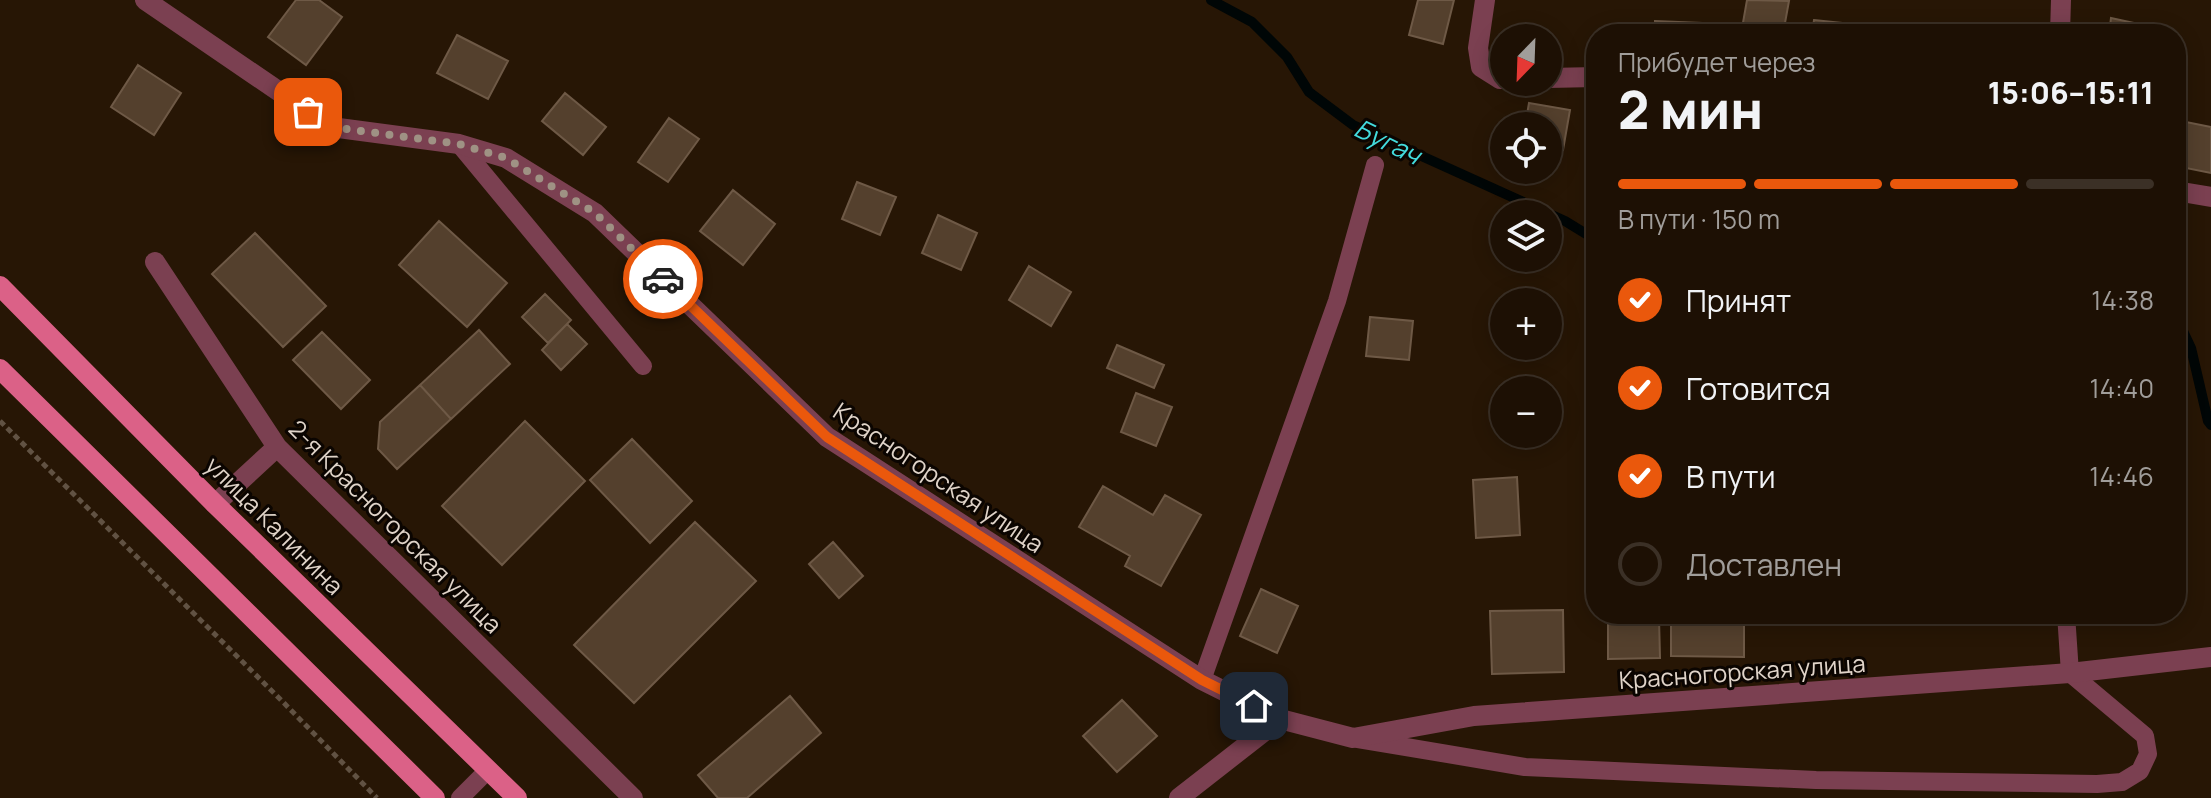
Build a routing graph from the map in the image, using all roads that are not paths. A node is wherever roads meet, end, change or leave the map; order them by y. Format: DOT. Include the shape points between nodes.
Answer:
graph roads {
  1 [pos="145,0"];
  2 [pos="1485,0"];
  3 [pos="2061,0"];
  4 [pos="2060,24"];
  5 [pos="1490,73"];
  6 [pos="1586,77"];
  7 [pos="1562,78"];
  8 [pos="459,144"];
  9 [pos="1375,165"];
  10 [pos="2186,193"];
  11 [pos="2211,197"];
  12 [pos="155,262"];
  13 [pos="0,286"];
  14 [pos="643,366"];
  15 [pos="0,369"];
  16 [pos="277,447"];
  17 [pos="215,504"];
  18 [pos="2067,624"];
  19 [pos="2211,657"];
  20 [pos="2070,673"];
  21 [pos="1202,680"];
  22 [pos="1280,719"];
  23 [pos="1353,738"];
  24 [pos="488,770"];
  25 [pos="435,798"];
  26 [pos="460,798"];
  27 [pos="517,798"];
  28 [pos="633,798"];
  29 [pos="1179,798"];
  1 -- 8 [label="street, Красногорская улица" via="331,127"];
  2 -- 5 [label="street" via="1478,48 1481,67"];
  3 -- 4 [label="street"];
  6 -- 7 [label="street"];
  8 -- 14 [label="lane"];
  8 -- 21 [label="street, Красногорская улица" via="506,158 595,213 827,437"];
  9 -- 21 [label="lane" via="1337,301"];
  10 -- 11 [label="street"];
  12 -- 16 [label="street, 2-я Красногорская улица"];
  13 -- 17 [label="main road, улица Калинина"];
  15 -- 25 [label="main road"];
  16 -- 17 [label="street"];
  16 -- 28 [label="street, 2-я Красногорская улица"];
  17 -- 24 [label="main road, улица Калинина"];
  18 -- 20 [label="lane"];
  19 -- 20 [label="street, Красногорская улица"];
  20 -- 23 [label="street, Красногорская улица" via="1474,716"];
  20 -- 23 [label="lane" via="2145,736 2148,754 2140,771 2122,782 1816,780 1525,767"];
  21 -- 22 [label="street, Красногорская улица"];
  22 -- 23 [label="street, Красногорская улица"];
  22 -- 29 [label="street"];
  24 -- 26 [label="lane"];
  24 -- 27 [label="main road, улица Калинина"];
}
